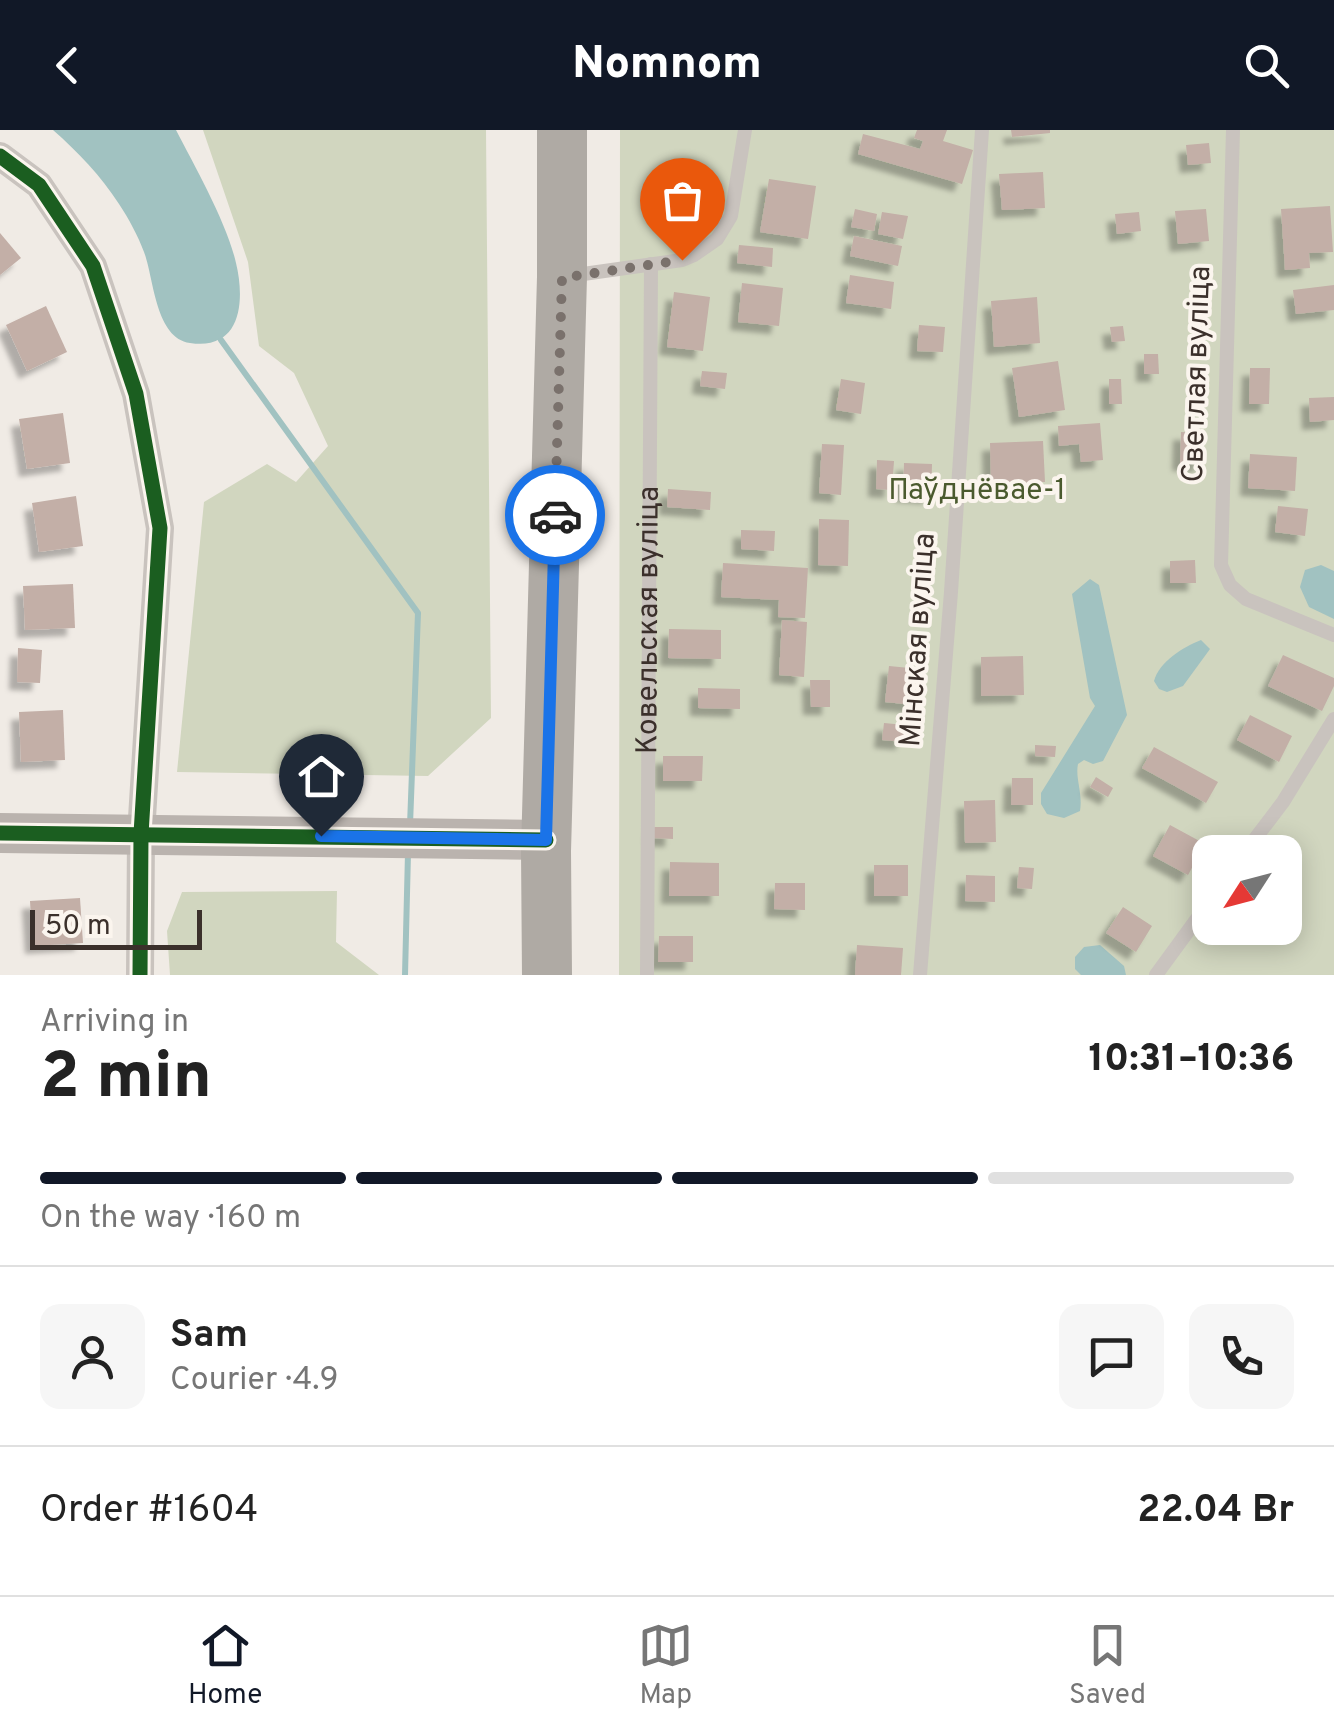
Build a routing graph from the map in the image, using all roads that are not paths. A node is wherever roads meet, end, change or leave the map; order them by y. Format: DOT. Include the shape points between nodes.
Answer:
graph roads {
  1 [pos="562,130"];
  2 [pos="745,130"];
  3 [pos="982,130"];
  4 [pos="1233,130"];
  5 [pos="0,156"];
  6 [pos="651,264"];
  7 [pos="562,278"];
  8 [pos="1334,636"];
  9 [pos="1334,719"];
  10 [pos="0,834"];
  11 [pos="140,834"];
  12 [pos="1259,835"];
  13 [pos="546,840"];
  14 [pos="1192,926"];
  15 [pos="140,975"];
  16 [pos="547,975"];
  17 [pos="647,975"];
  18 [pos="920,975"];
  19 [pos="1156,975"];
  1 -- 7 [label="highway"];
  2 -- 6 [label="lane" via="725,228 694,256"];
  3 -- 18 [label="lane, Мінская вуліца"];
  4 -- 8 [label="lane, Светлая вуліца" via="1224,576 1256,604"];
  5 -- 11 [label="street" via="39,185 94,266 136,394 160,528"];
  6 -- 7 [label="lane"];
  6 -- 17 [label="lane, Ковельская вуліца"];
  7 -- 13 [label="highway"];
  9 -- 12 [label="lane"];
  10 -- 11 [label="street"];
  11 -- 13 [label="street"];
  11 -- 15 [label="street"];
  13 -- 16 [label="highway"];
  14 -- 19 [label="lane"];
}
